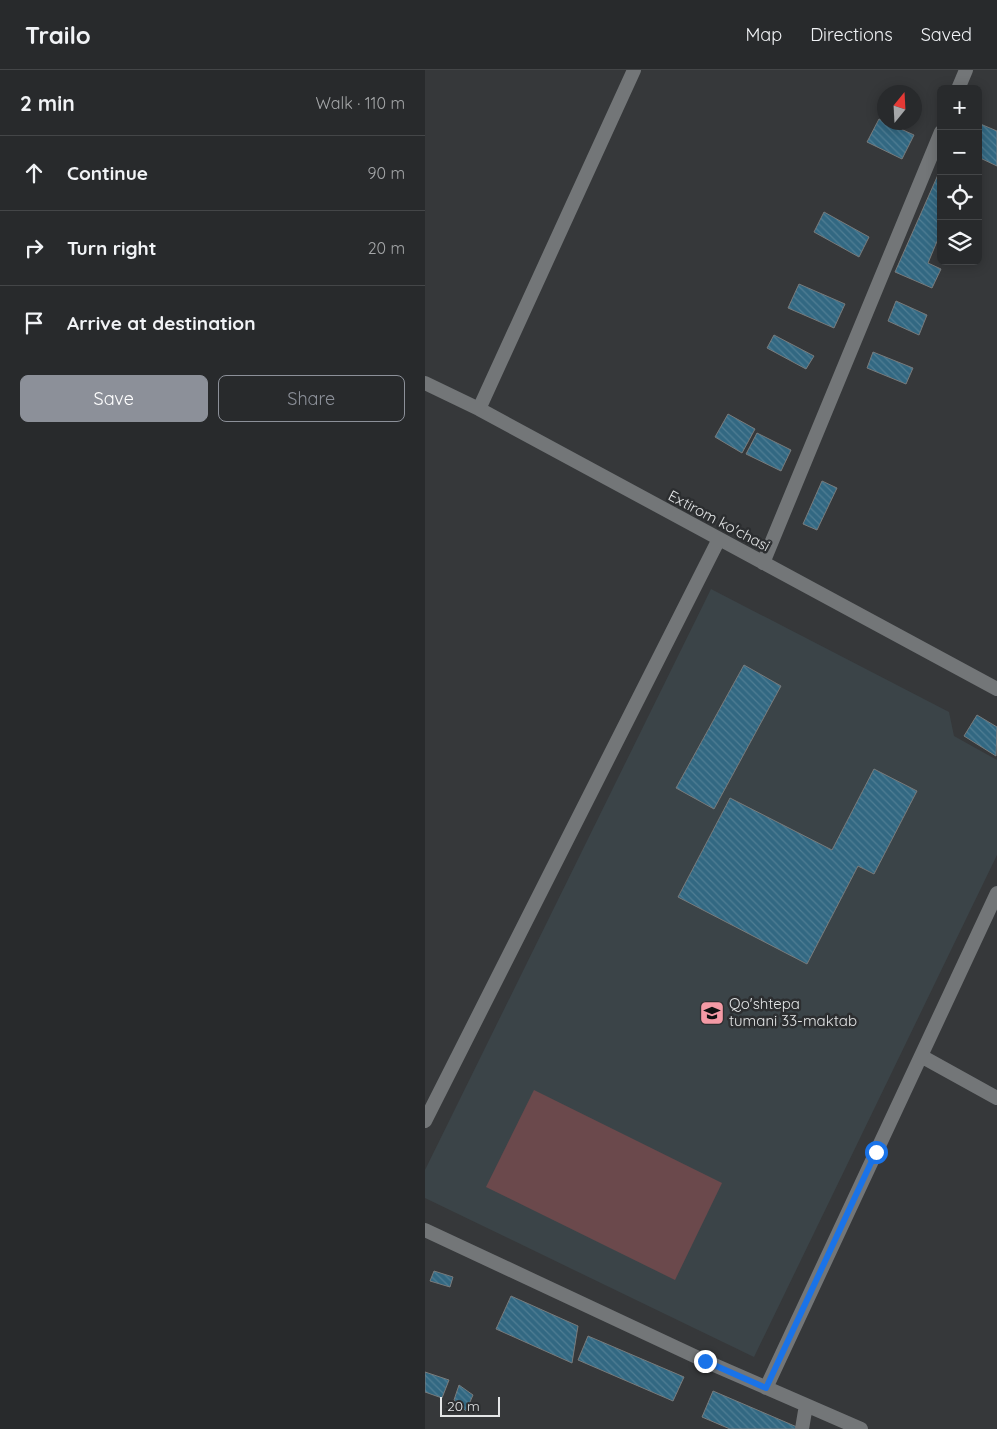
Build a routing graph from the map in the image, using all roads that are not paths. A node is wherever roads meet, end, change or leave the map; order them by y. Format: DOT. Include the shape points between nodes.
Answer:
graph roads {
  1 [pos="634,70"];
  2 [pos="966,70"];
  3 [pos="960,85"];
  4 [pos="937,142"];
  5 [pos="425,383"];
  6 [pos="479,409"];
  7 [pos="719,539"];
  8 [pos="763,562"];
  9 [pos="997,689"];
  10 [pos="997,893"];
  11 [pos="921,1056"];
  12 [pos="997,1098"];
  13 [pos="425,1121"];
  14 [pos="425,1230"];
  15 [pos="766,1388"];
  16 [pos="806,1405"];
  17 [pos="803,1429"];
  18 [pos="861,1429"];
  1 -- 6 [label="street"];
  2 -- 3 [label="street"];
  4 -- 8 [label="street"];
  5 -- 6 [label="street, Extirom ko'chasi"];
  6 -- 7 [label="street, Extirom ko'chasi"];
  7 -- 8 [label="street, Extirom ko'chasi"];
  7 -- 13 [label="street"];
  8 -- 9 [label="street, Extirom ko'chasi"];
  10 -- 11 [label="street"];
  11 -- 12 [label="street"];
  11 -- 15 [label="street"];
  14 -- 15 [label="street"];
  15 -- 16 [label="street"];
  16 -- 17 [label="street"];
  16 -- 18 [label="street"];
}
